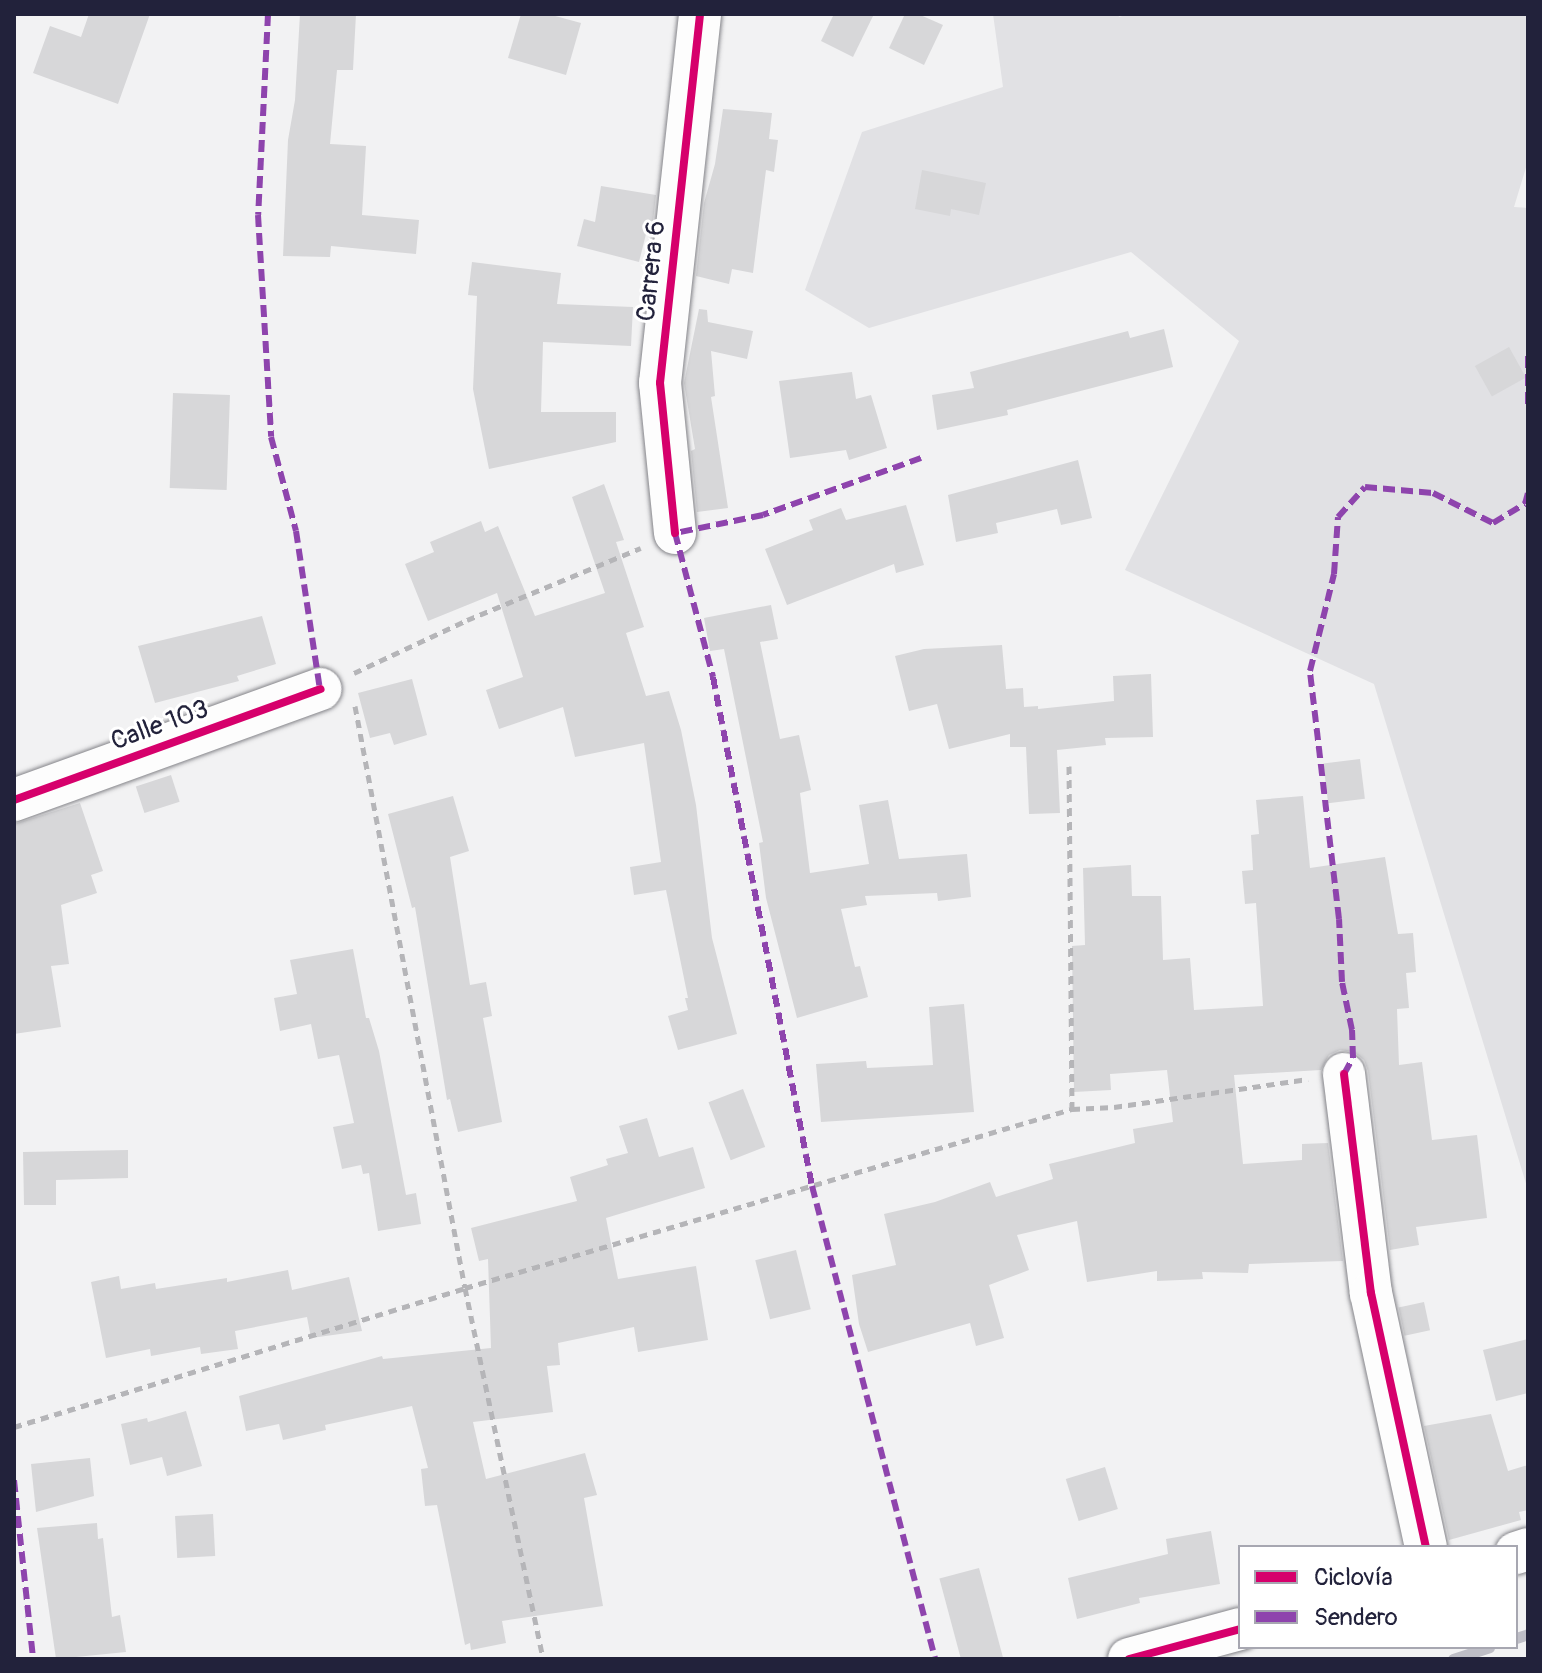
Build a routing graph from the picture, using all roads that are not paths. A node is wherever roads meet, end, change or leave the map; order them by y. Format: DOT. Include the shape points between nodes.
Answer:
graph roads {
  1 [pos="700,14"];
  2 [pos="675,533"];
  3 [pos="334,682"];
  4 [pos="14,800"];
  5 [pos="1344,1074"];
  6 [pos="1426,1545"];
  7 [pos="1238,1630"];
  8 [pos="1129,1659"];
  1 -- 2 [label="street, Carrera 6" via="660,383"];
  3 -- 4 [label="street, Calle 103"];
  5 -- 6 [label="street" via="1371,1293"];
  7 -- 8 [label="street"];
}
